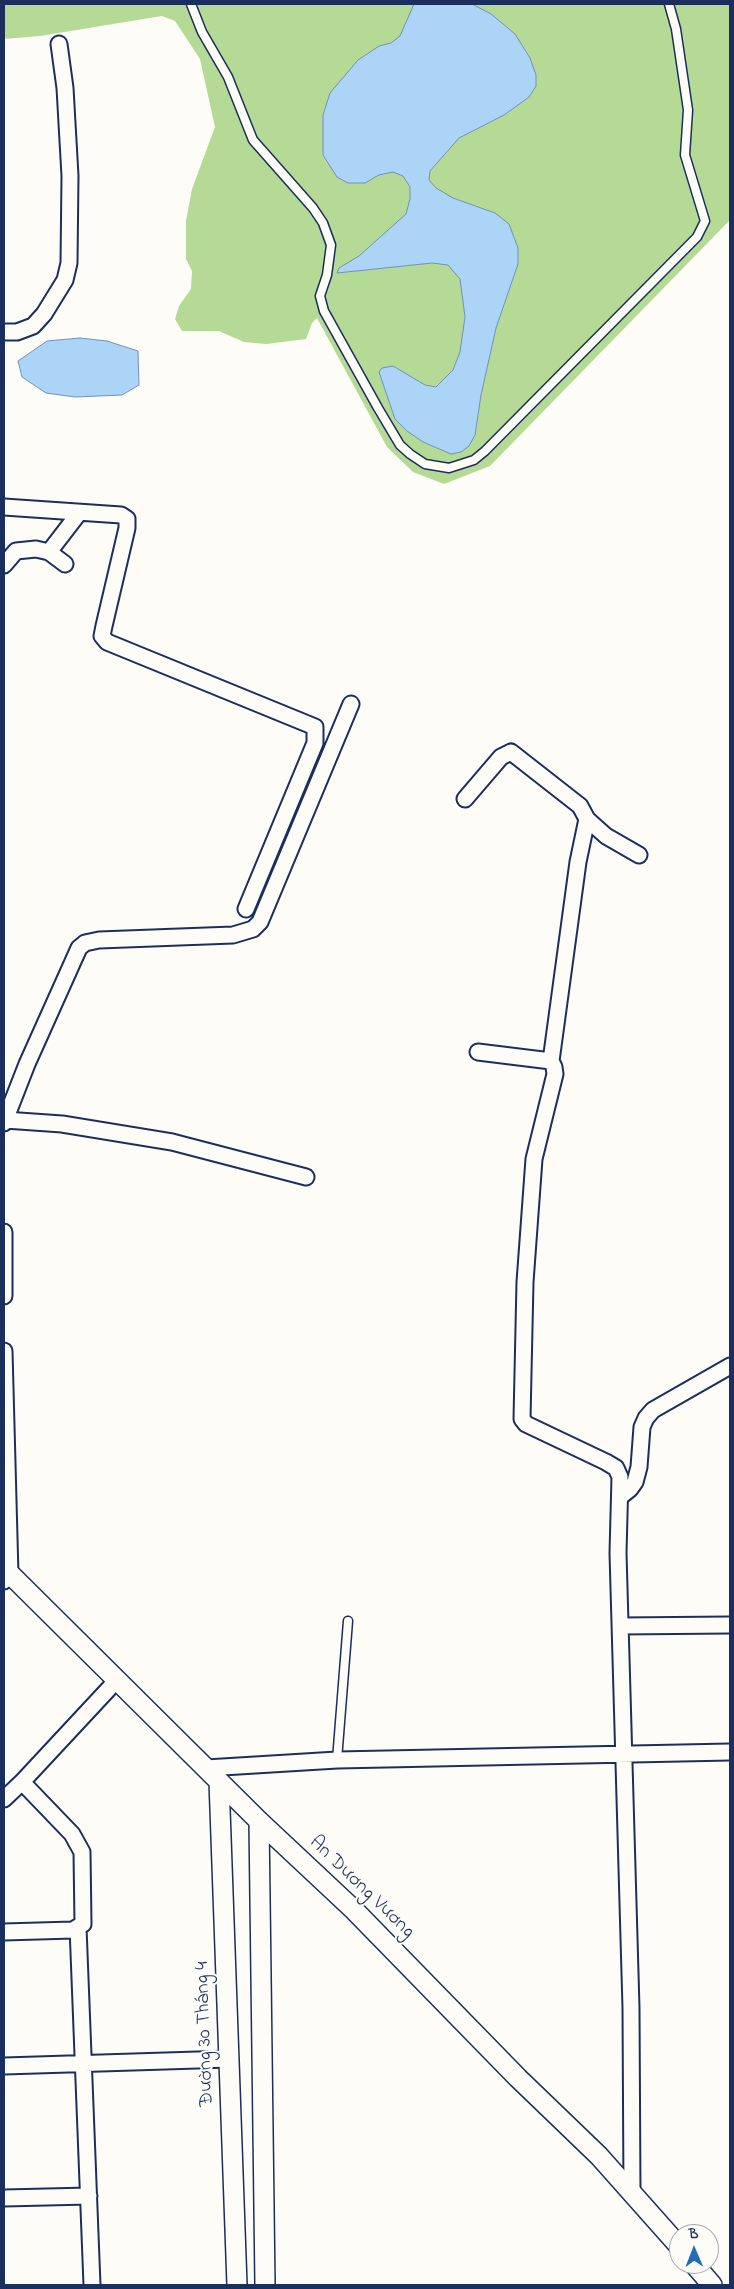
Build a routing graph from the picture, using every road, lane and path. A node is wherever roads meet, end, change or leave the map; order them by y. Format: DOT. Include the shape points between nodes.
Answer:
graph roads {
  1 [pos="191,4"];
  2 [pos="669,4"];
  3 [pos="59,44"];
  4 [pos="4,332"];
  5 [pos="4,507"];
  6 [pos="79,513"];
  7 [pos="49,552"];
  8 [pos="65,564"];
  9 [pos="4,565"];
  10 [pos="351,704"];
  11 [pos="465,800"];
  12 [pos="587,819"];
  13 [pos="639,854"];
  14 [pos="246,909"];
  15 [pos="478,1052"];
  16 [pos="551,1062"];
  17 [pos="4,1122"];
  18 [pos="306,1177"];
  19 [pos="4,1232"];
  20 [pos="4,1296"];
  21 [pos="4,1351"];
  22 [pos="730,1366"];
  23 [pos="620,1497"];
  24 [pos="6,1575"];
  25 [pos="348,1621"];
  26 [pos="730,1625"];
  27 [pos="620,1626"];
  28 [pos="116,1681"];
  29 [pos="730,1752"];
  30 [pos="622,1753"];
  31 [pos="337,1760"];
  32 [pos="213,1775"];
  33 [pos="22,1782"];
  34 [pos="4,1799"];
  35 [pos="260,1822"];
  36 [pos="78,1927"];
  37 [pos="4,1932"];
  38 [pos="230,2059"];
  39 [pos="84,2063"];
  40 [pos="4,2066"];
  41 [pos="632,2194"];
  42 [pos="89,2196"];
  43 [pos="4,2198"];
  44 [pos="669,2235"];
  45 [pos="703,2274"];
  46 [pos="92,2285"];
  47 [pos="237,2285"];
  48 [pos="265,2285"];
  49 [pos="712,2285"];
  1 -- 2 [label="lane" via="202,32 228,78 253,140 323,223 331,245 320,296 324,310 391,431 400,445 424,464 449,468 474,460 485,451 697,237 705,221 685,155 688,110"];
  3 -- 4 [label="street" via="70,176 67,272 44,314 32,326 17,332"];
  5 -- 6 [label="street"];
  6 -- 7 [label="street"];
  6 -- 14 [label="street" via="120,515 126,519 128,528 102,636 107,642 315,728 315,743"];
  7 -- 8 [label="street"];
  7 -- 9 [label="street" via="16,551"];
  10 -- 17 [label="street" via="260,922 253,929 233,935 85,943 79,948"];
  11 -- 12 [label="street" via="502,757 511,752 580,806"];
  12 -- 13 [label="street" via="606,836"];
  12 -- 16 [label="street" via="578,862"];
  15 -- 16 [label="street"];
  16 -- 23 [label="street" via="555,1074 534,1159 525,1282 522,1419 526,1424 616,1468 620,1476"];
  17 -- 18 [label="street" via="62,1124 172,1142"];
  19 -- 20 [label="street"];
  21 -- 24 [label="street"];
  22 -- 23 [label="street" via="653,1410 646,1418 642,1426 635,1482"];
  23 -- 27 [label="street"];
  24 -- 28 [label="street, An Dương Vương"];
  25 -- 31 [label="lane"];
  26 -- 27 [label="street"];
  27 -- 30 [label="street"];
  28 -- 32 [label="street, An Dương Vương"];
  28 -- 33 [label="street"];
  29 -- 30 [label="street"];
  30 -- 31 [label="street"];
  30 -- 41 [label="street" via="631,2008"];
  31 -- 32 [label="street"];
  32 -- 35 [label="street, An Dương Vương"];
  32 -- 38 [label="street, Đường 30 Tháng 4"];
  33 -- 34 [label="street"];
  33 -- 36 [label="street" via="72,1834 82,1852 83,1924"];
  35 -- 41 [label="street, An Dương Vương" via="354,1910 599,2156"];
  35 -- 48 [label="street"];
  36 -- 37 [label="street" via="73,1930"];
  36 -- 39 [label="street"];
  38 -- 39 [label="street"];
  38 -- 47 [label="street, Đường 30 Tháng 4"];
  39 -- 40 [label="street"];
  39 -- 42 [label="street"];
  41 -- 44 [label="street, An Dương Vương"];
  42 -- 43 [label="street"];
  42 -- 46 [label="street"];
  45 -- 49 [label="street"];
}
